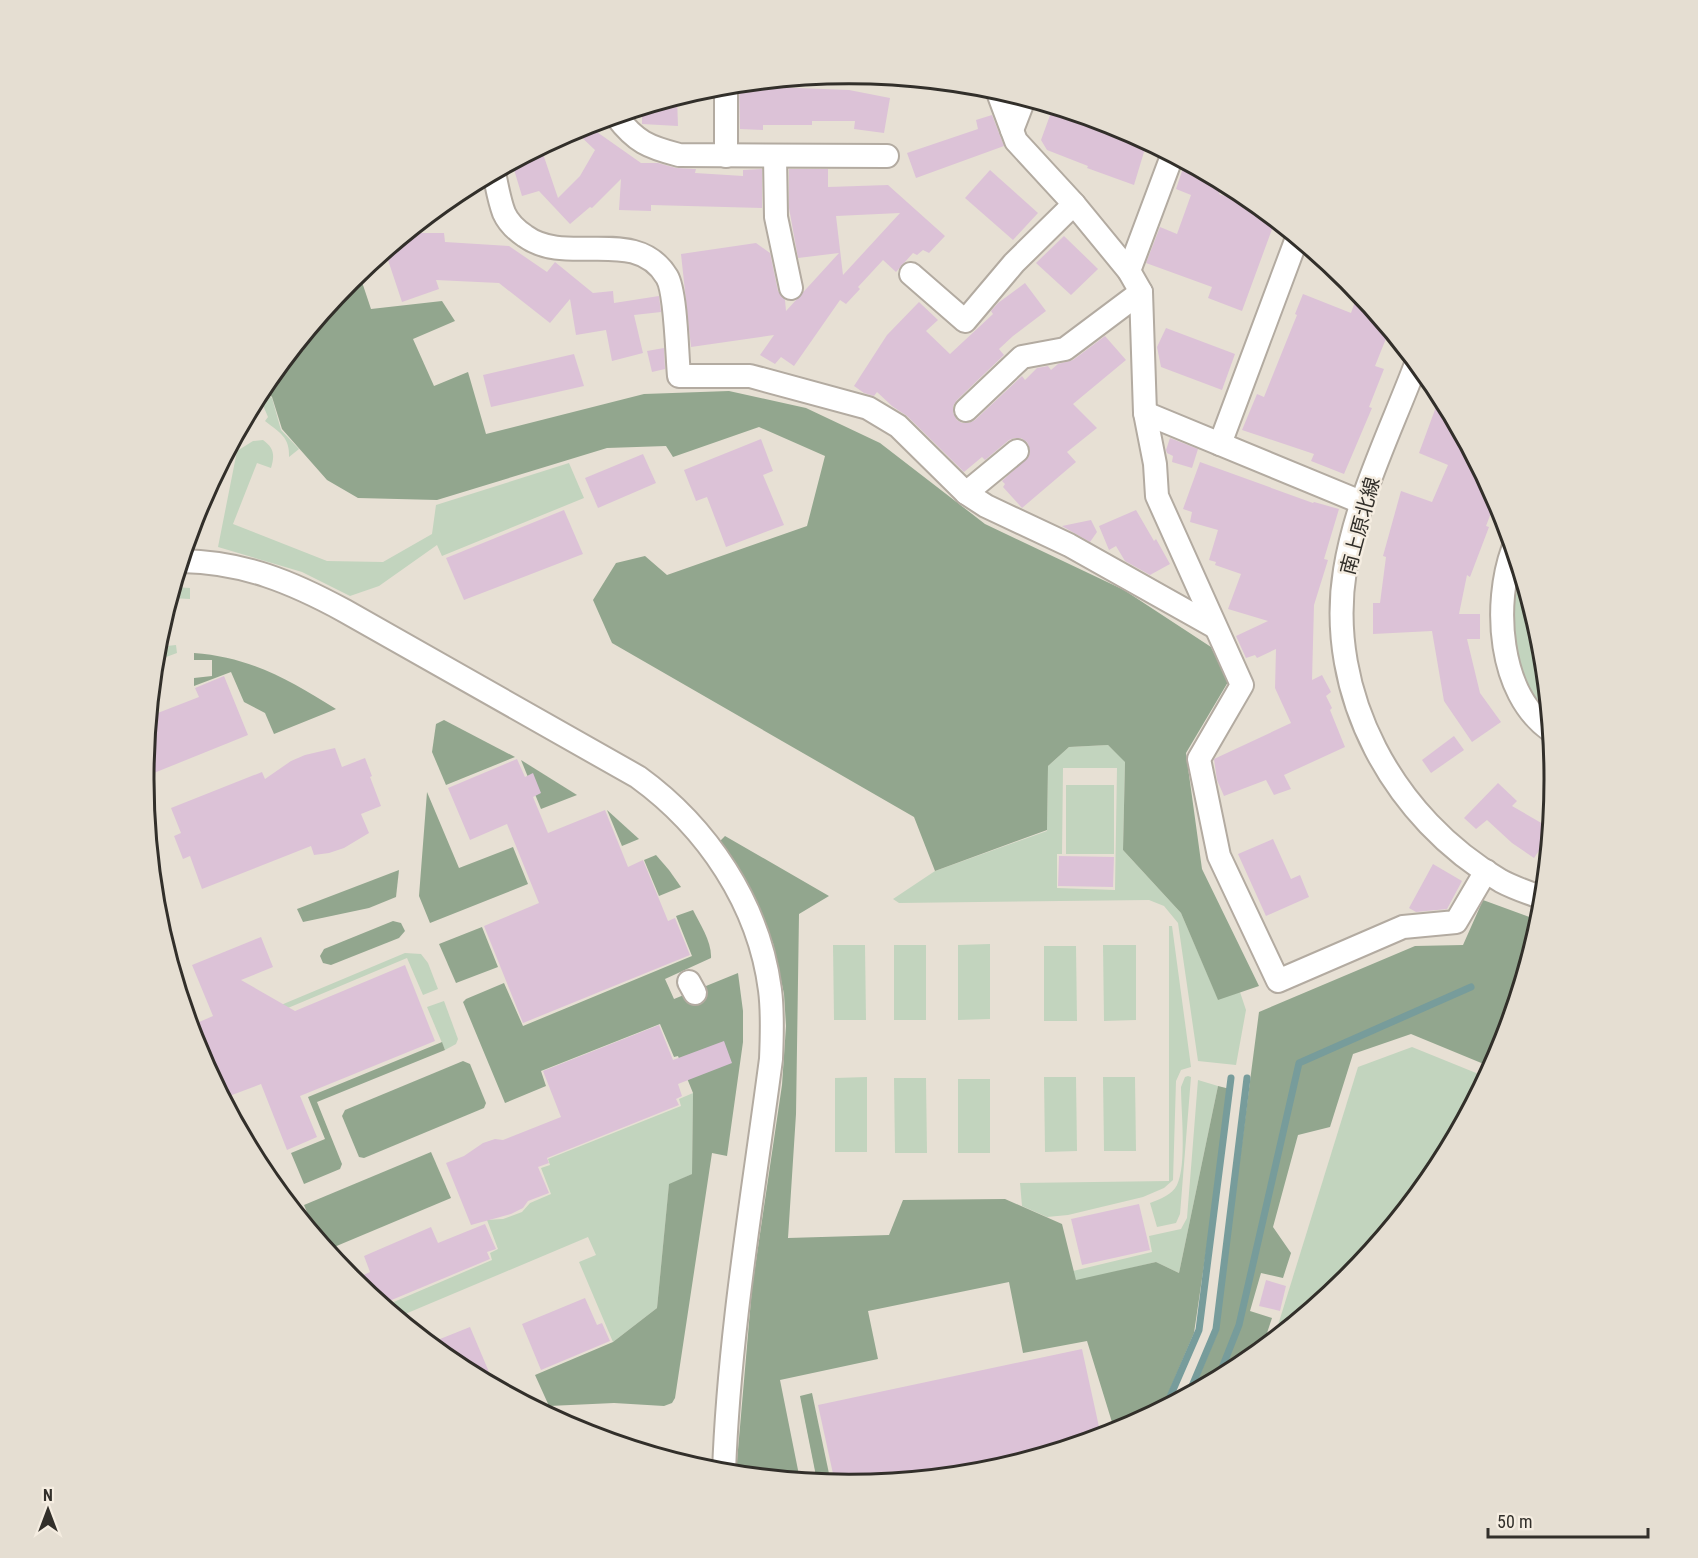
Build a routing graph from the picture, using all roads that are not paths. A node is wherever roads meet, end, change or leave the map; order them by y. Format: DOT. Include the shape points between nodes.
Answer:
graph roads {
  1 [pos="726,95"];
  2 [pos="1001,101"];
  3 [pos="1021,106"];
  4 [pos="621,123"];
  5 [pos="1012,130"];
  6 [pos="726,156"];
  7 [pos="775,156"];
  8 [pos="887,156"];
  9 [pos="1169,163"];
  10 [pos="496,180"];
  11 [pos="1074,204"];
  12 [pos="1294,246"];
  13 [pos="1129,271"];
  14 [pos="911,274"];
  15 [pos="791,288"];
  16 [pos="1141,292"];
  17 [pos="1413,373"];
  18 [pos="966,410"];
  19 [pos="1145,413"];
  20 [pos="1220,444"];
  21 [pos="1017,451"];
  22 [pos="966,493"];
  23 [pos="1363,503"];
  24 [pos="189,561"];
  25 [pos="1509,561"];
  26 [pos="1215,627"];
  27 [pos="1542,724"];
  28 [pos="1486,871"];
  29 [pos="1534,894"];
  30 [pos="725,1463"];
  1 -- 6 [label="street"];
  2 -- 5 [label="street"];
  3 -- 5 [label="street"];
  4 -- 6 [label="street" via="650,147 679,155"];
  5 -- 11 [label="street" via="1016,141"];
  6 -- 7 [label="street"];
  7 -- 8 [label="street"];
  7 -- 15 [label="street" via="776,217"];
  9 -- 13 [label="street"];
  10 -- 22 [label="street" via="504,214 515,230 535,244 564,250 618,248 647,256 667,277 679,376 750,376 868,408 898,426"];
  11 -- 13 [label="street"];
  11 -- 14 [label="street" via="1014,263 965,321"];
  12 -- 20 [label="street"];
  13 -- 16 [label="street"];
  16 -- 18 [label="street" via="1065,349 1022,357"];
  16 -- 19 [label="street"];
  17 -- 23 [label="street, 南上原北線"];
  19 -- 20 [label="street"];
  19 -- 26 [label="street" via="1157,496"];
  20 -- 23 [label="street"];
  21 -- 22 [label="street"];
  22 -- 26 [label="street" via="1069,544"];
  23 -- 28 [label="street, 南上原北線" via="1349,550 1343,596 1345,652 1357,705 1375,749 1408,800 1444,839"];
  24 -- 30 [label="street" via="220,563 296,585 638,777 690,822 723,867 747,912 764,958 772,1032 736,1318"];
  25 -- 27 [label="street" via="1502,614 1504,653 1521,696"];
  26 -- 28 [label="street" via="1242,685 1199,759 1219,856 1278,981 1403,927 1456,922"];
  28 -- 29 [label="street, 南上原北線"];
}
